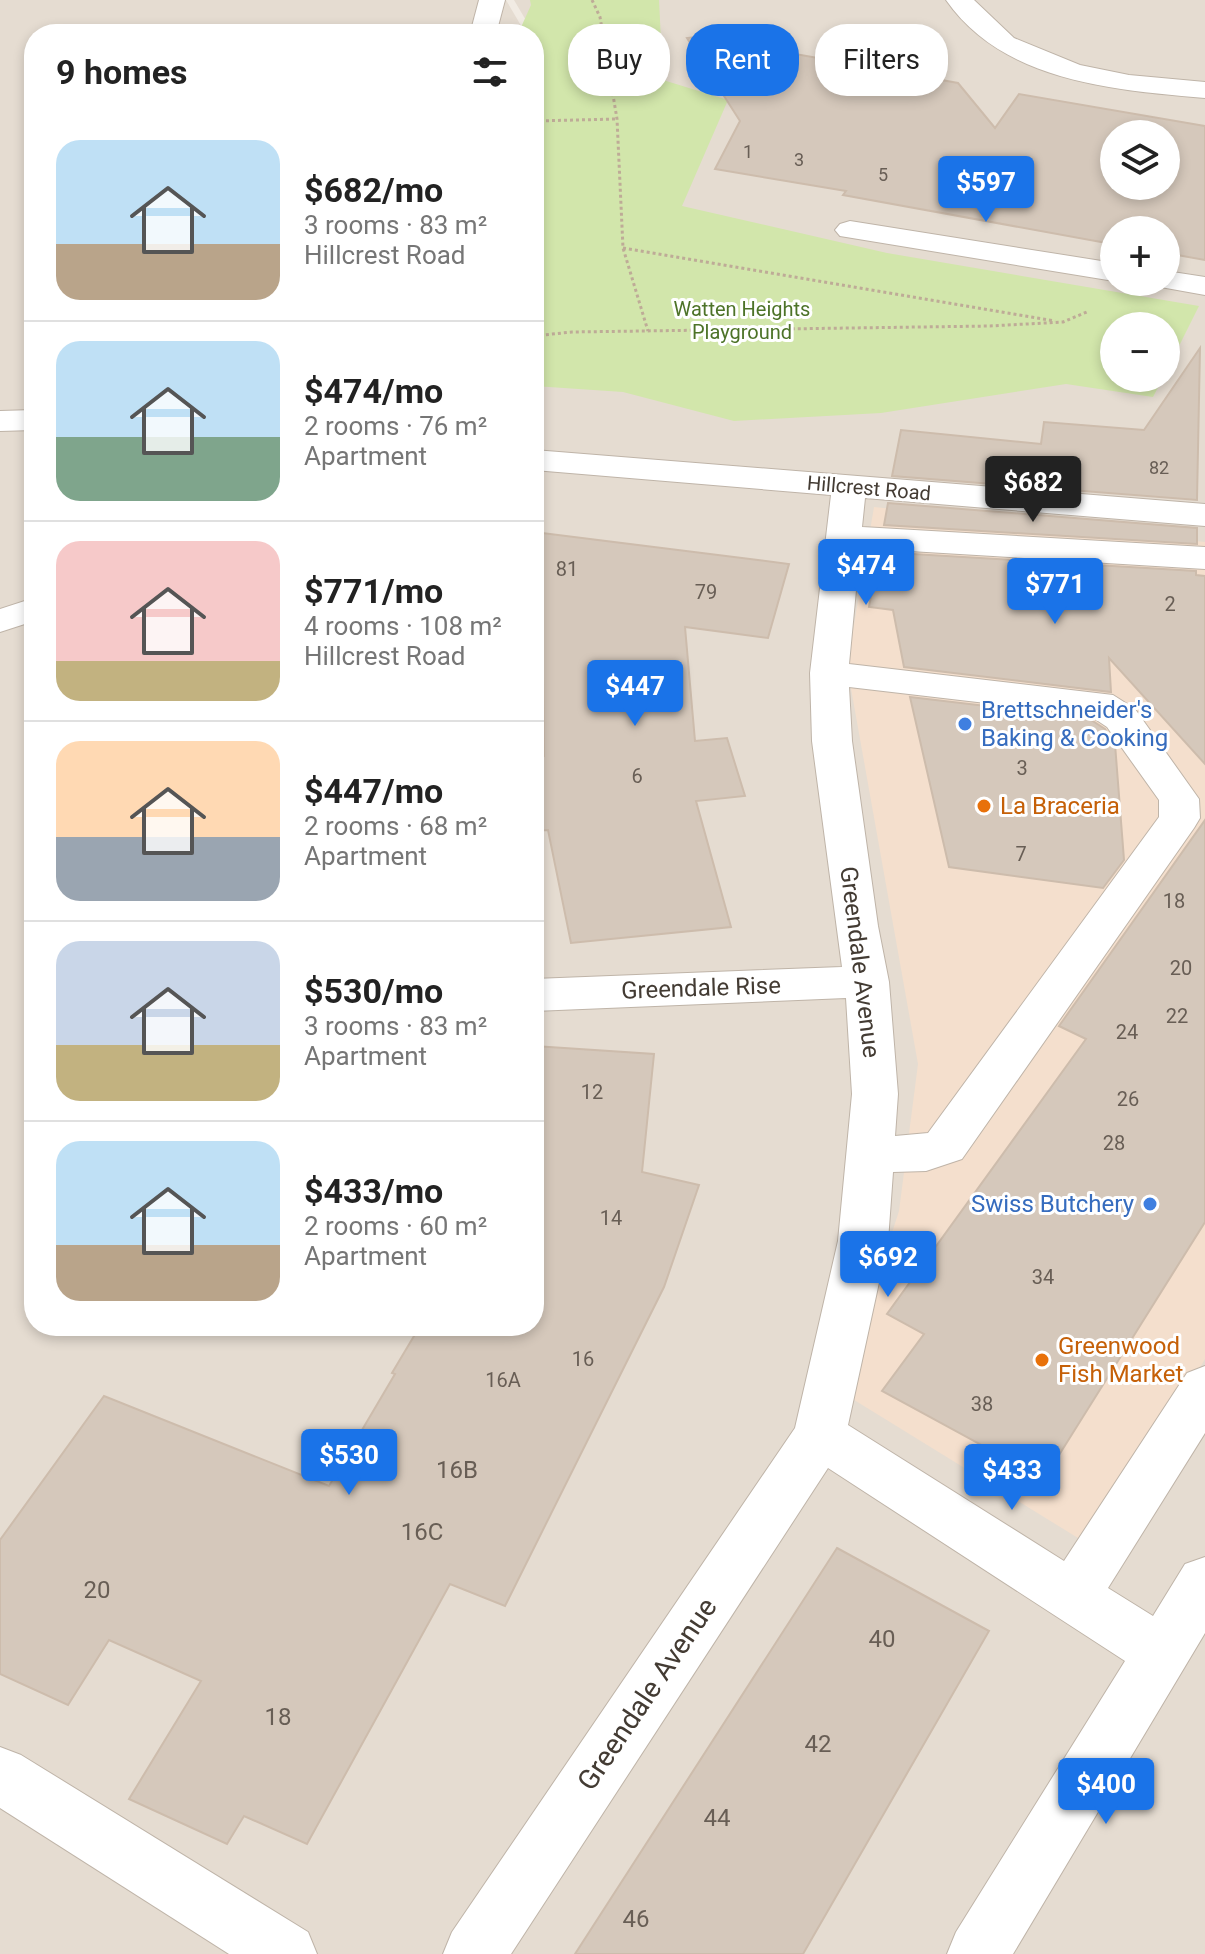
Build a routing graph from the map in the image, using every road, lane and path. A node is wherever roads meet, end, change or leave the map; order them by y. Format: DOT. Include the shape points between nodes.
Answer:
graph roads {
  1 [pos="492,0"];
  2 [pos="592,0"];
  3 [pos="959,0"];
  4 [pos="486,24"];
  5 [pos="1205,90"];
  6 [pos="617,119"];
  7 [pos="544,121"];
  8 [pos="850,230"];
  9 [pos="623,248"];
  10 [pos="1100,270"];
  11 [pos="1180,282"];
  12 [pos="1205,286"];
  13 [pos="1101,307"];
  14 [pos="1063,322"];
  15 [pos="648,331"];
  16 [pos="544,336"];
  17 [pos="24,420"];
  18 [pos="0,421"];
  19 [pos="544,461"];
  20 [pos="849,487"];
  21 [pos="1205,515"];
  22 [pos="842,536"];
  23 [pos="1205,558"];
  24 [pos="24,613"];
  25 [pos="0,621"];
  26 [pos="829,673"];
  27 [pos="867,982"];
  28 [pos="544,995"];
  29 [pos="870,1150"];
  30 [pos="1205,1388"];
  31 [pos="820,1435"];
  32 [pos="1205,1582"];
  33 [pos="1072,1597"];
  34 [pos="1163,1654"];
  35 [pos="0,1775"];
  36 [pos="286,1954"];
  37 [pos="474,1954"];
  38 [pos="978,1954"];
  1 -- 4 [label="street"];
  2 -- 6 [label="path" via="600,17"];
  3 -- 5 [label="street" via="1005,44 1073,72"];
  6 -- 7 [label="path"];
  6 -- 9 [label="path"];
  8 -- 10 [label="street"];
  9 -- 14 [label="path"];
  9 -- 15 [label="path"];
  11 -- 12 [label="street"];
  13 -- 14 [label="path"];
  14 -- 15 [label="path"];
  15 -- 16 [label="path"];
  17 -- 18 [label="street"];
  19 -- 20 [label="street, Hillcrest Road"];
  20 -- 21 [label="street, Hillcrest Road"];
  20 -- 22 [label="street, Greendale Avenue"];
  22 -- 23 [label="street"];
  22 -- 26 [label="street, Greendale Avenue"];
  24 -- 25 [label="street"];
  26 -- 27 [label="street, Greendale Avenue" via="832,741"];
  26 -- 29 [label="street" via="1099,704 1121,718 1181,807 1180,818 945,1146 926,1155"];
  27 -- 28 [label="street, Greendale Rise"];
  27 -- 29 [label="street, Greendale Avenue" via="875,1094"];
  29 -- 31 [label="street, Greendale Avenue" via="863,1241"];
  30 -- 33 [label="street"];
  31 -- 33 [label="street"];
  31 -- 37 [label="street, Greendale Avenue"];
  32 -- 34 [label="street"];
  33 -- 34 [label="street"];
  34 -- 38 [label="street"];
  35 -- 36 [label="street"];
}
